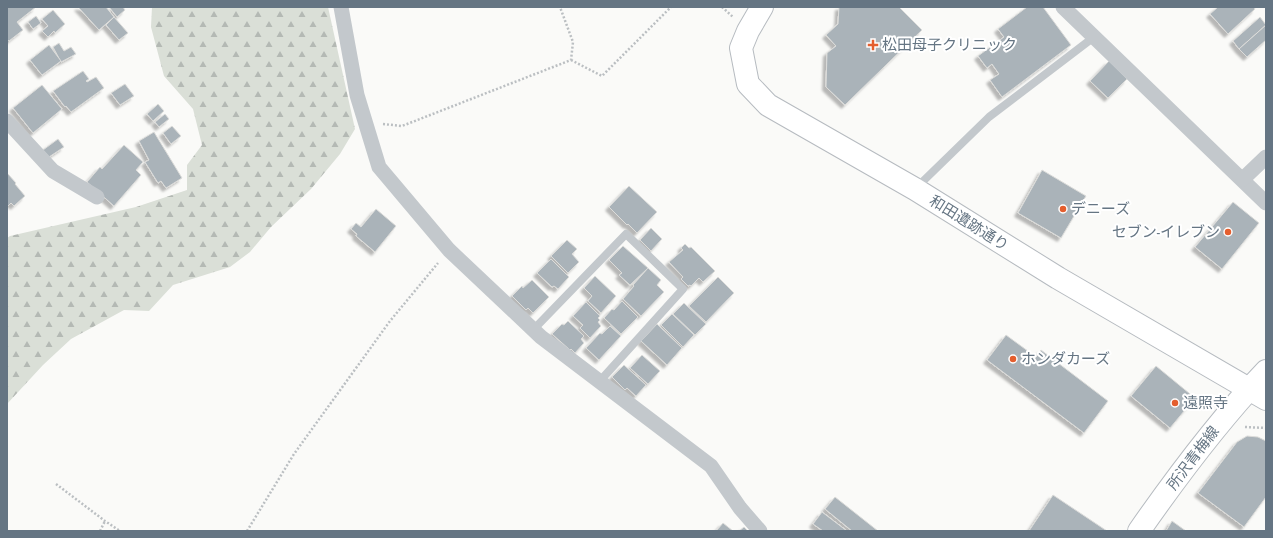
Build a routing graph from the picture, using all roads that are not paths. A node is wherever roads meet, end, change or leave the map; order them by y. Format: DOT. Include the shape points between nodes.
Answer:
graph roads {
  1 [pos="341,7"];
  2 [pos="762,7"];
  3 [pos="1064,7"];
  4 [pos="1094,37"];
  5 [pos="7,121"];
  6 [pos="1266,157"];
  7 [pos="1243,180"];
  8 [pos="915,189"];
  9 [pos="97,197"];
  10 [pos="1266,203"];
  11 [pos="533,330"];
  12 [pos="1266,371"];
  13 [pos="599,382"];
  14 [pos="1257,394"];
  15 [pos="760,531"];
  16 [pos="1139,531"];
  1 -- 11 [label="street" via="357,94 379,167 449,250"];
  2 -- 8 [label="street, 和田遺跡通り" via="741,48 748,84 768,106"];
  3 -- 4 [label="street"];
  4 -- 7 [label="street"];
  4 -- 8 [label="lane" via="989,117"];
  5 -- 9 [label="street" via="53,171"];
  6 -- 7 [label="street"];
  7 -- 10 [label="street"];
  8 -- 14 [label="street, 和田遺跡通り" via="1058,278"];
  11 -- 13 [label="street"];
  11 -- 13 [label="lane" via="626,234 683,289"];
  12 -- 14 [label="street, 所沢青梅線"];
  13 -- 15 [label="street" via="711,466 740,508"];
  14 -- 16 [label="street, 所沢青梅線" via="1227,414"];
}
